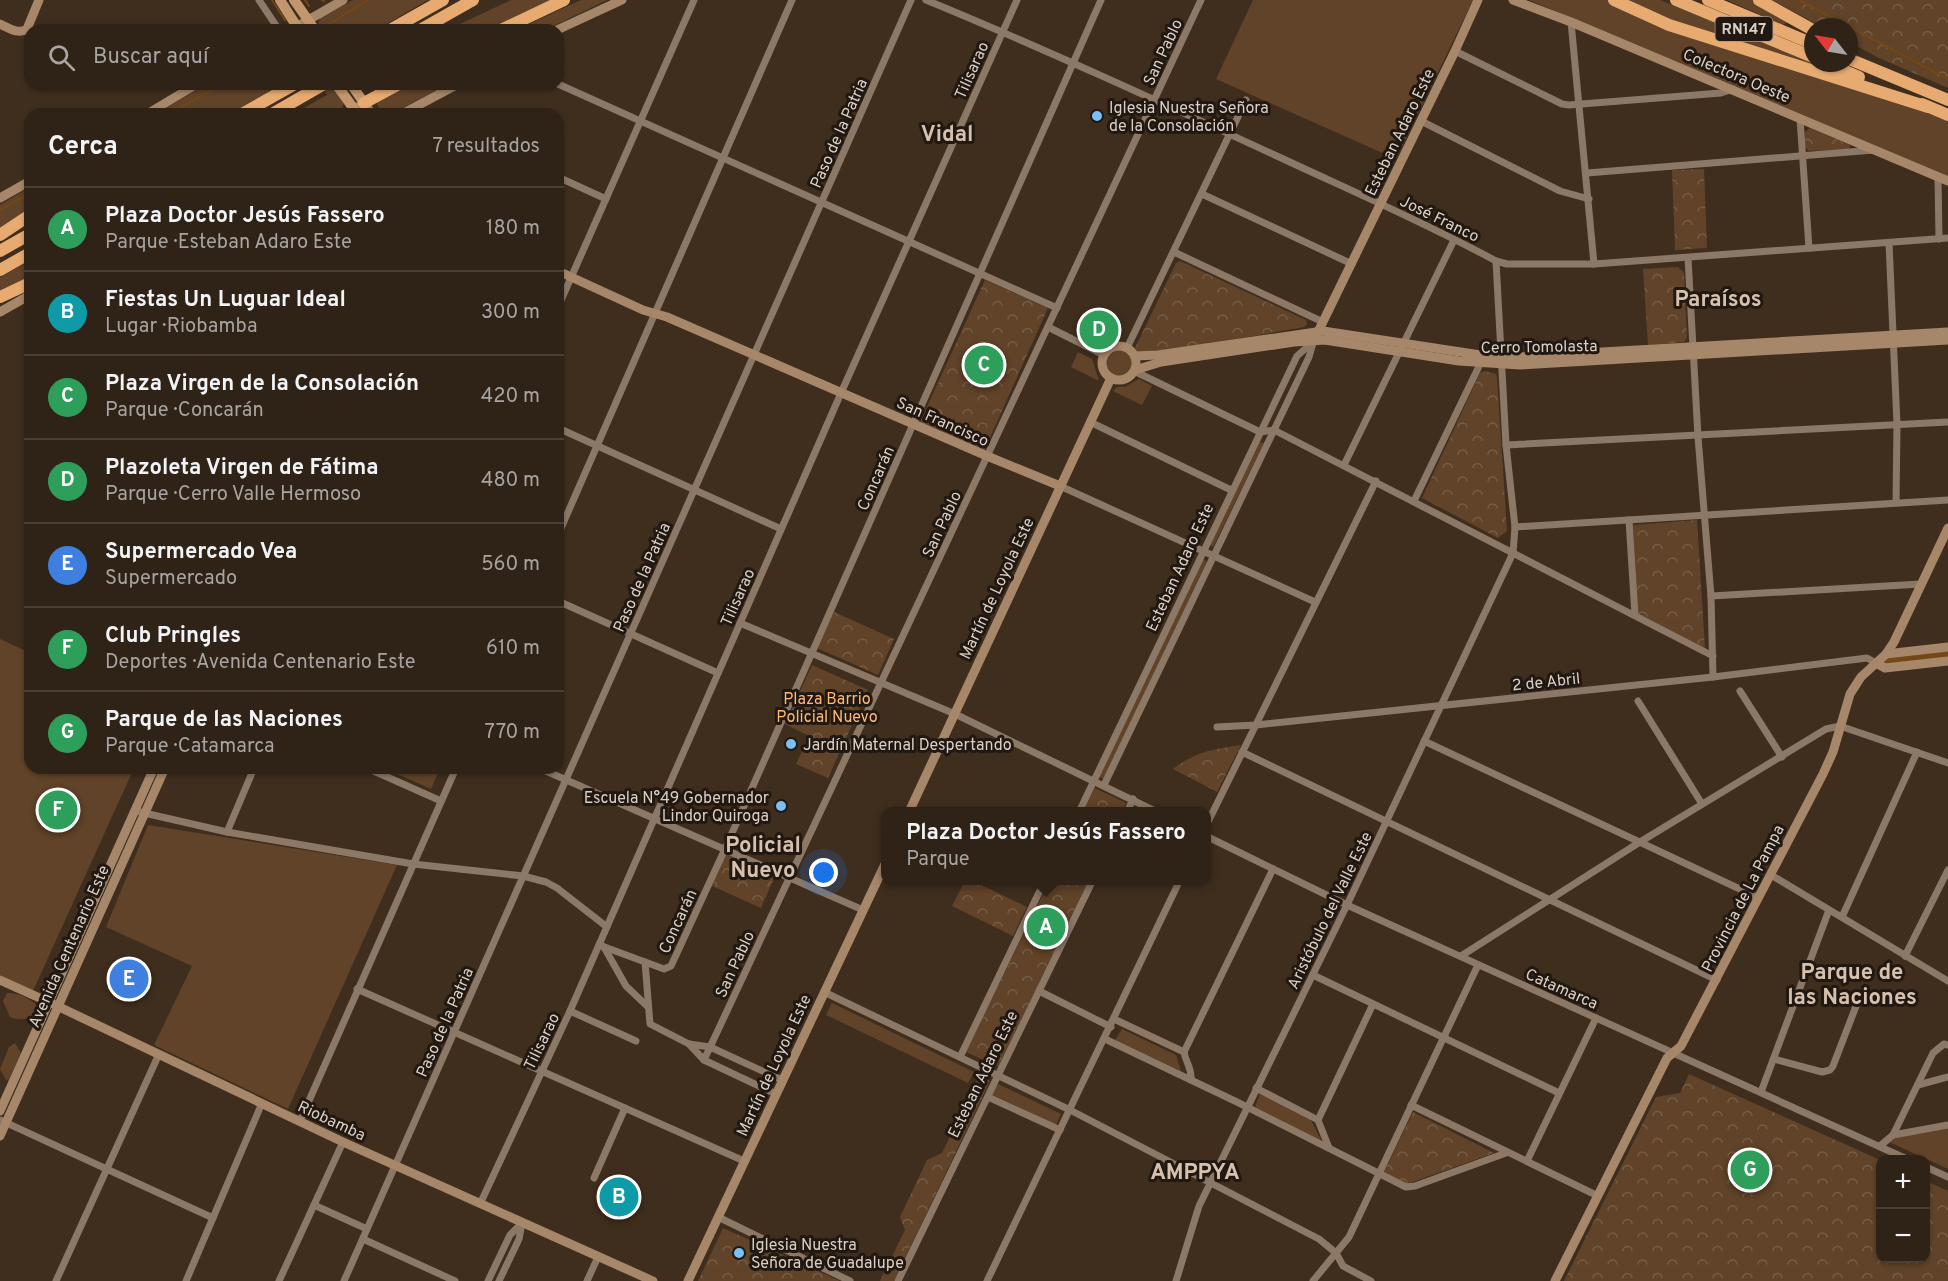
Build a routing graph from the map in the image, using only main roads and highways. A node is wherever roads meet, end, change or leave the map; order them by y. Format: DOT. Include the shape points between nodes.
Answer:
graph roads {
  1 [pos="280,0"];
  2 [pos="294,0"];
  3 [pos="443,0"];
  4 [pos="473,0"];
  5 [pos="564,0"];
  6 [pos="1614,0"];
  7 [pos="1676,0"];
  8 [pos="1708,0"];
  9 [pos="1759,0"];
  10 [pos="293,24"];
  11 [pos="310,24"];
  12 [pos="401,24"];
  13 [pos="431,24"];
  14 [pos="514,24"];
  15 [pos="1804,25"];
  16 [pos="1804,40"];
  17 [pos="1804,53"];
  18 [pos="1858,55"];
  19 [pos="1858,63"];
  20 [pos="1848,72"];
  21 [pos="1906,82"];
  22 [pos="284,90"];
  23 [pos="315,90"];
  24 [pos="340,90"];
  25 [pos="352,90"];
  26 [pos="389,90"];
  27 [pos="1948,100"];
  28 [pos="1928,107"];
  29 [pos="253,108"];
  30 [pos="283,108"];
  31 [pos="354,108"];
  32 [pos="355,108"];
  33 [pos="358,108"];
  34 [pos="1948,115"];
  35 [pos="24,219"];
  36 [pos="0,234"];
  37 [pos="24,237"];
  38 [pos="0,251"];
  39 [pos="24,256"];
  40 [pos="0,270"];
  41 [pos="24,287"];
  42 [pos="0,297"];
  1 -- 10 [label="main road"];
  2 -- 11 [label="main road"];
  3 -- 12 [label="highway"];
  4 -- 13 [label="highway"];
  5 -- 14 [label="highway"];
  6 -- 28 [label="highway" via="1669,25"];
  7 -- 17 [label="highway, RN147"];
  8 -- 16 [label="highway, RN147"];
  9 -- 15 [label="highway"];
  18 -- 21 [label="highway"];
  19 -- 21 [label="highway"];
  20 -- 28 [label="highway"];
  21 -- 27 [label="highway"];
  22 -- 29 [label="highway"];
  23 -- 30 [label="highway"];
  24 -- 31 [label="main road"];
  25 -- 32 [label="main road"];
  26 -- 33 [label="highway"];
  28 -- 34 [label="highway"];
  35 -- 36 [label="highway"];
  37 -- 38 [label="highway"];
  39 -- 40 [label="highway"];
  41 -- 42 [label="highway"];
}
